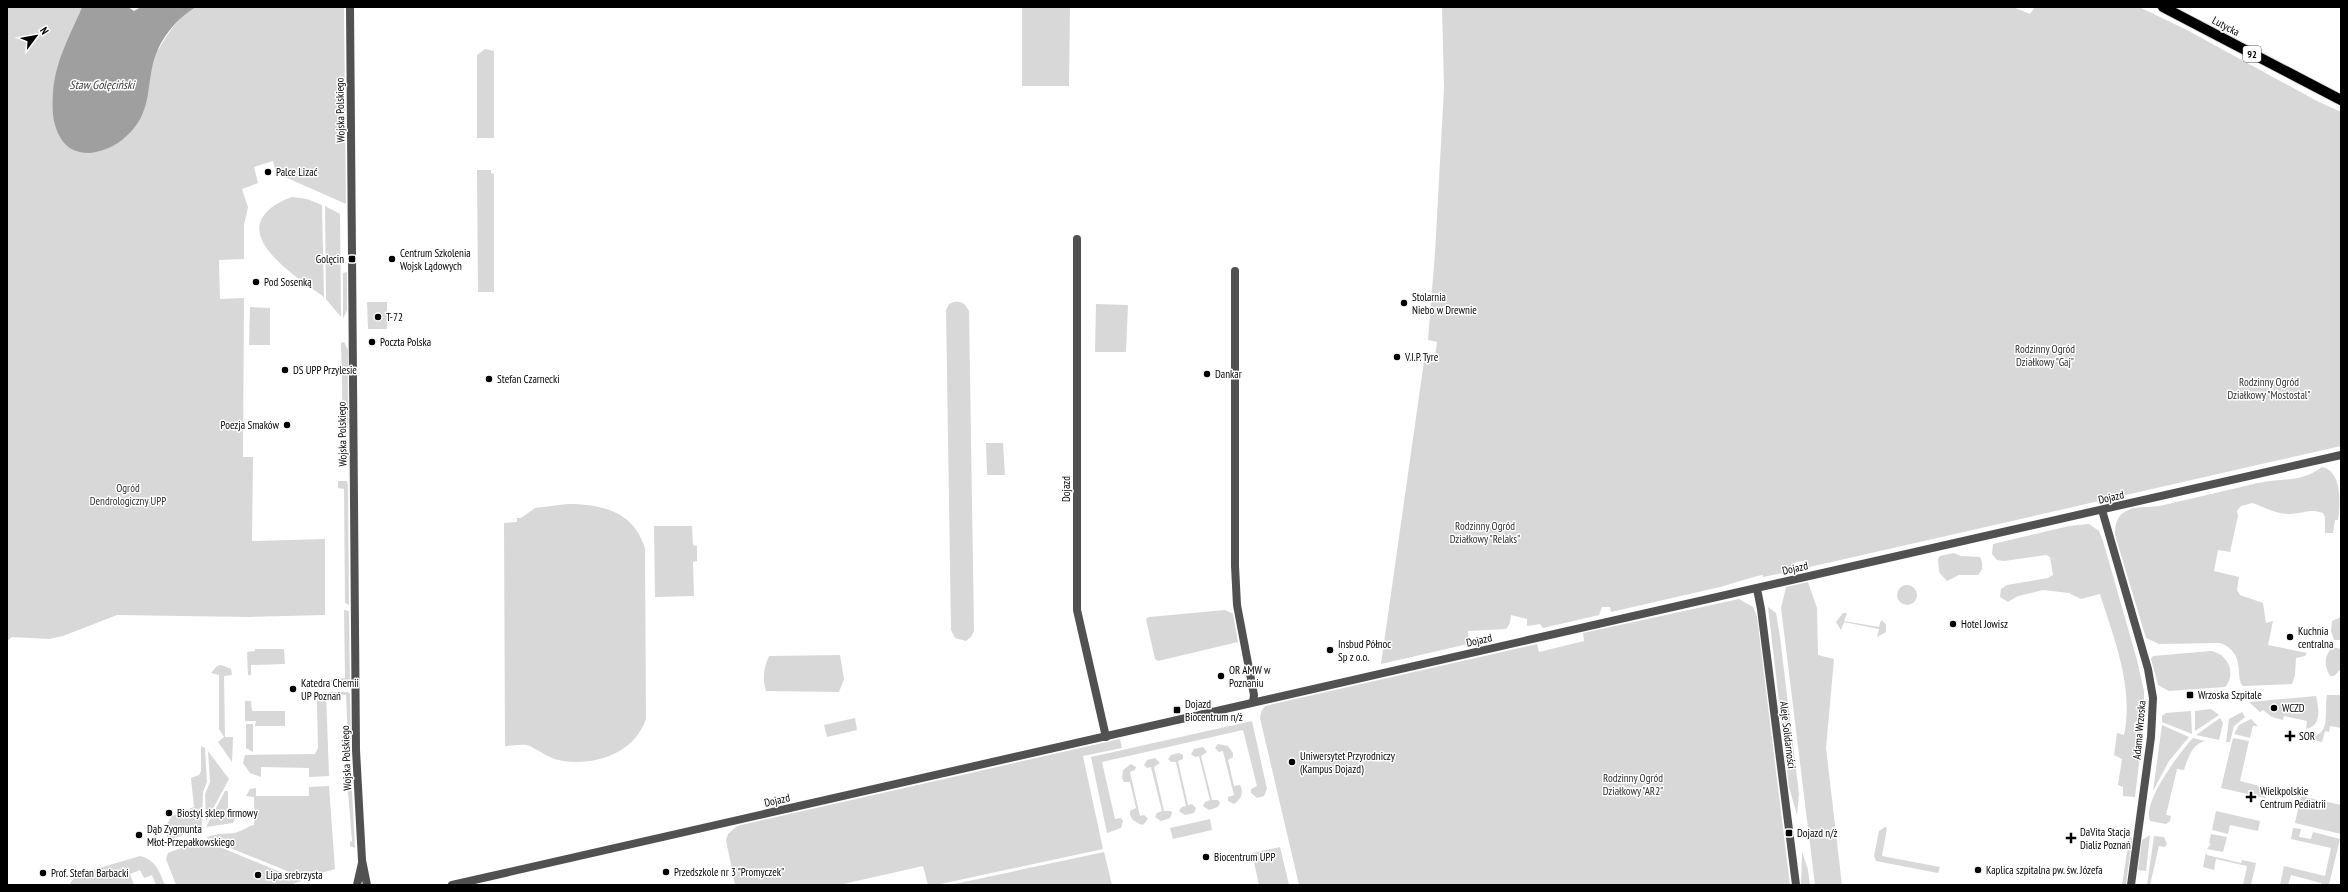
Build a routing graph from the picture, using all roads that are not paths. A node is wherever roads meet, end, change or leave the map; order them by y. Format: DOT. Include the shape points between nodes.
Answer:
graph roads {
  1 [pos="350,7"];
  2 [pos="2163,7"];
  3 [pos="2341,100"];
  4 [pos="1077,238"];
  5 [pos="1235,271"];
  6 [pos="2341,455"];
  7 [pos="2102,510"];
  8 [pos="1757,589"];
  9 [pos="1253,702"];
  10 [pos="1106,737"];
  11 [pos="362,860"];
  12 [pos="357,885"];
  13 [pos="367,885"];
  14 [pos="452,885"];
  15 [pos="1796,885"];
  16 [pos="2131,885"];
  1 -- 11 [label="street, Wojska Polskiego" via="355,686"];
  2 -- 3 [label="main road, Lutycka / 92"];
  4 -- 10 [label="street, Dojazd" via="1077,610"];
  5 -- 9 [label="street" via="1235,566 1237,605 1254,695"];
  6 -- 7 [label="street, Dojazd"];
  7 -- 8 [label="street, Dojazd"];
  7 -- 16 [label="street, Adama Wrzoska" via="2145,656 2153,698 2152,730"];
  8 -- 9 [label="street, Dojazd"];
  8 -- 15 [label="street, Aleje Solidarności"];
  9 -- 10 [label="street, Dojazd"];
  10 -- 14 [label="street, Dojazd"];
  11 -- 12 [label="street, Wojska Polskiego"];
  11 -- 13 [label="street, Wojska Polskiego"];
}
